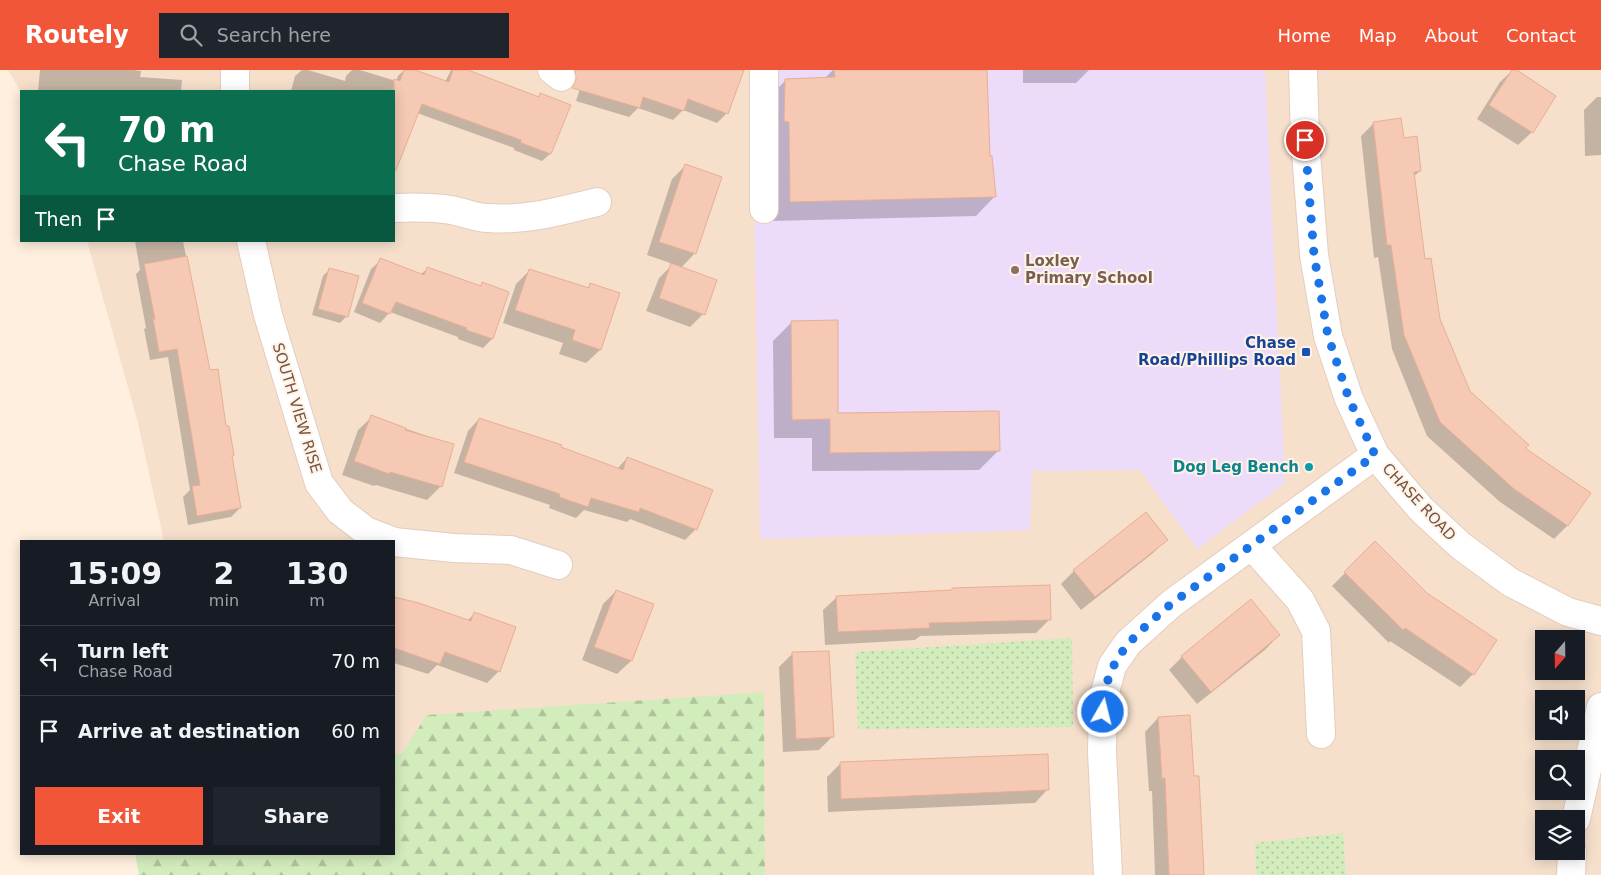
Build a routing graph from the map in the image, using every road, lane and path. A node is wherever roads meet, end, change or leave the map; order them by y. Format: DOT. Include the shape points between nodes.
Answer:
graph roads {
  1 [pos="235,70"];
  2 [pos="764,70"];
  3 [pos="1304,70"];
  4 [pos="236,90"];
  5 [pos="597,202"];
  6 [pos="395,208"];
  7 [pos="764,209"];
  8 [pos="251,242"];
  9 [pos="1375,455"];
  10 [pos="388,540"];
  11 [pos="395,542"];
  12 [pos="1252,546"];
  13 [pos="558,565"];
  14 [pos="1601,621"];
  15 [pos="1601,707"];
  16 [pos="1321,734"];
  17 [pos="1578,810"];
  18 [pos="1572,860"];
  19 [pos="1108,875"];
  20 [pos="1571,875"];
  1 -- 4 [label="street"];
  2 -- 7 [label="street"];
  3 -- 9 [label="street, CHASE ROAD" via="1305,140 1313,245 1328,336 1349,399"];
  5 -- 6 [label="street" via="514,219 486,218 414,206"];
  8 -- 10 [label="street, SOUTH VIEW RISE" via="268,315 319,482 340,511 366,531"];
  9 -- 12 [label="street"];
  9 -- 14 [label="street, CHASE ROAD" via="1421,509 1461,546 1510,582 1568,612"];
  11 -- 13 [label="street, SOUTH VIEW RISE" via="511,550"];
  12 -- 16 [label="street" via="1300,600 1316,631"];
  12 -- 19 [label="street" via="1143,628 1112,666 1103,700 1102,752"];
  15 -- 17 [label="street"];
  18 -- 20 [label="street"];
}
